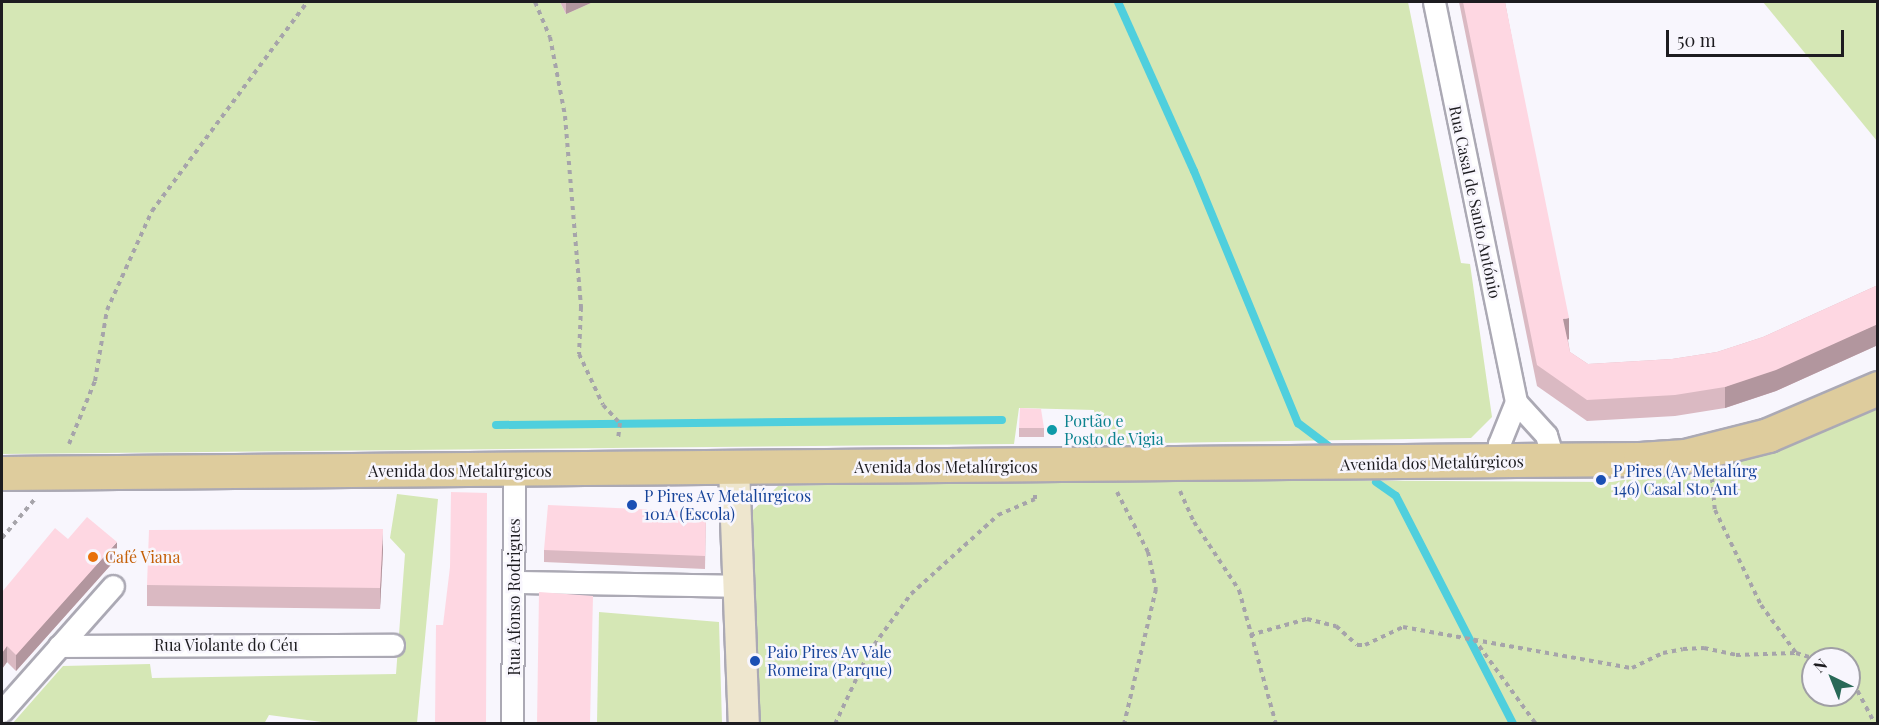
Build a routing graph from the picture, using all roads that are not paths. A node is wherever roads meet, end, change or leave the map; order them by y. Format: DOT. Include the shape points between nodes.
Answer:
graph roads {
  1 [pos="1434,2"];
  2 [pos="1878,388"];
  3 [pos="1516,402"];
  4 [pos="1554,461"];
  5 [pos="1497,462"];
  6 [pos="734,468"];
  7 [pos="514,471"];
  8 [pos="2,473"];
  9 [pos="516,582"];
  10 [pos="113,586"];
  11 [pos="738,586"];
  12 [pos="393,645"];
  13 [pos="59,646"];
  14 [pos="2,711"];
  15 [pos="512,723"];
  16 [pos="744,723"];
  1 -- 3 [label="street, Rua Casal de Santo António"];
  2 -- 4 [label="main road, Avenida dos Metalúrgicos" via="1768,435 1709,451 1640,459"];
  3 -- 4 [label="street" via="1546,435"];
  3 -- 5 [label="street" via="1499,444"];
  4 -- 5 [label="main road, Avenida dos Metalúrgicos"];
  5 -- 6 [label="main road, Avenida dos Metalúrgicos"];
  6 -- 7 [label="main road, Avenida dos Metalúrgicos"];
  6 -- 11 [label="street"];
  7 -- 8 [label="main road, Avenida dos Metalúrgicos"];
  7 -- 9 [label="street, Rua Afonso Rodrigues"];
  9 -- 11 [label="street"];
  9 -- 15 [label="street, Rua Afonso Rodrigues"];
  10 -- 13 [label="street"];
  11 -- 16 [label="street"];
  12 -- 13 [label="street, Rua Violante do Céu"];
  13 -- 14 [label="street"];
}
